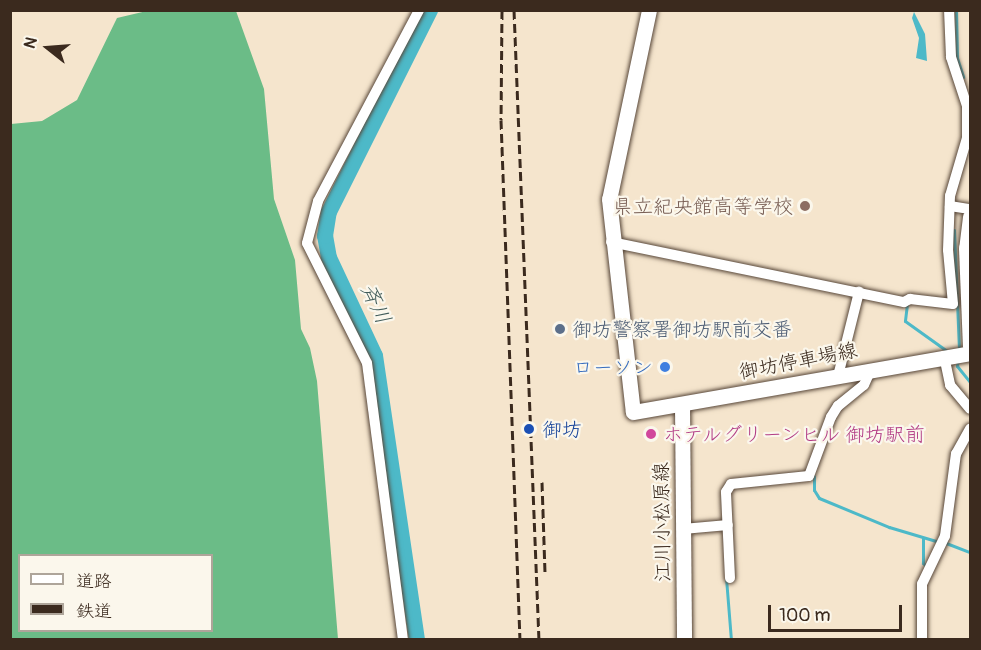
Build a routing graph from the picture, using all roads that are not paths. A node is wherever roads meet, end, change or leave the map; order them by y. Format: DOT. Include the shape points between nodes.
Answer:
graph roads {
  1 [pos="419,10"];
  2 [pos="649,10"];
  3 [pos="949,10"];
  4 [pos="950,206"];
  5 [pos="970,209"];
  6 [pos="970,217"];
  7 [pos="611,242"];
  8 [pos="859,292"];
  9 [pos="970,346"];
  10 [pos="970,353"];
  11 [pos="944,356"];
  12 [pos="871,369"];
  13 [pos="838,376"];
  14 [pos="682,404"];
  15 [pos="970,409"];
  16 [pos="970,429"];
  17 [pos="728,525"];
  18 [pos="683,529"];
  19 [pos="730,578"];
  20 [pos="403,639"];
  21 [pos="684,639"];
  22 [pos="922,639"];
  1 -- 20 [label="street" via="318,201 308,243 367,363"];
  2 -- 7 [label="main road" via="609,199"];
  3 -- 4 [label="street" via="951,57 967,106 967,138"];
  4 -- 5 [label="street"];
  4 -- 8 [label="street" via="953,304 910,298 904,302"];
  6 -- 9 [label="main road" via="966,248"];
  7 -- 8 [label="street"];
  7 -- 14 [label="main road, 御坊停車場線" via="633,412"];
  8 -- 13 [label="street"];
  10 -- 11 [label="main road, 御坊停車場線"];
  11 -- 12 [label="main road, 御坊停車場線"];
  11 -- 15 [label="street" via="950,385"];
  12 -- 13 [label="main road, 御坊停車場線"];
  12 -- 17 [label="street" via="864,386 831,417 809,476 731,484 726,492"];
  13 -- 14 [label="main road, 御坊停車場線"];
  14 -- 18 [label="main road, 江川小松原線"];
  16 -- 22 [label="street" via="956,454 945,536 922,584"];
  17 -- 18 [label="street"];
  17 -- 19 [label="street"];
  18 -- 21 [label="main road, 江川小松原線"];
}
